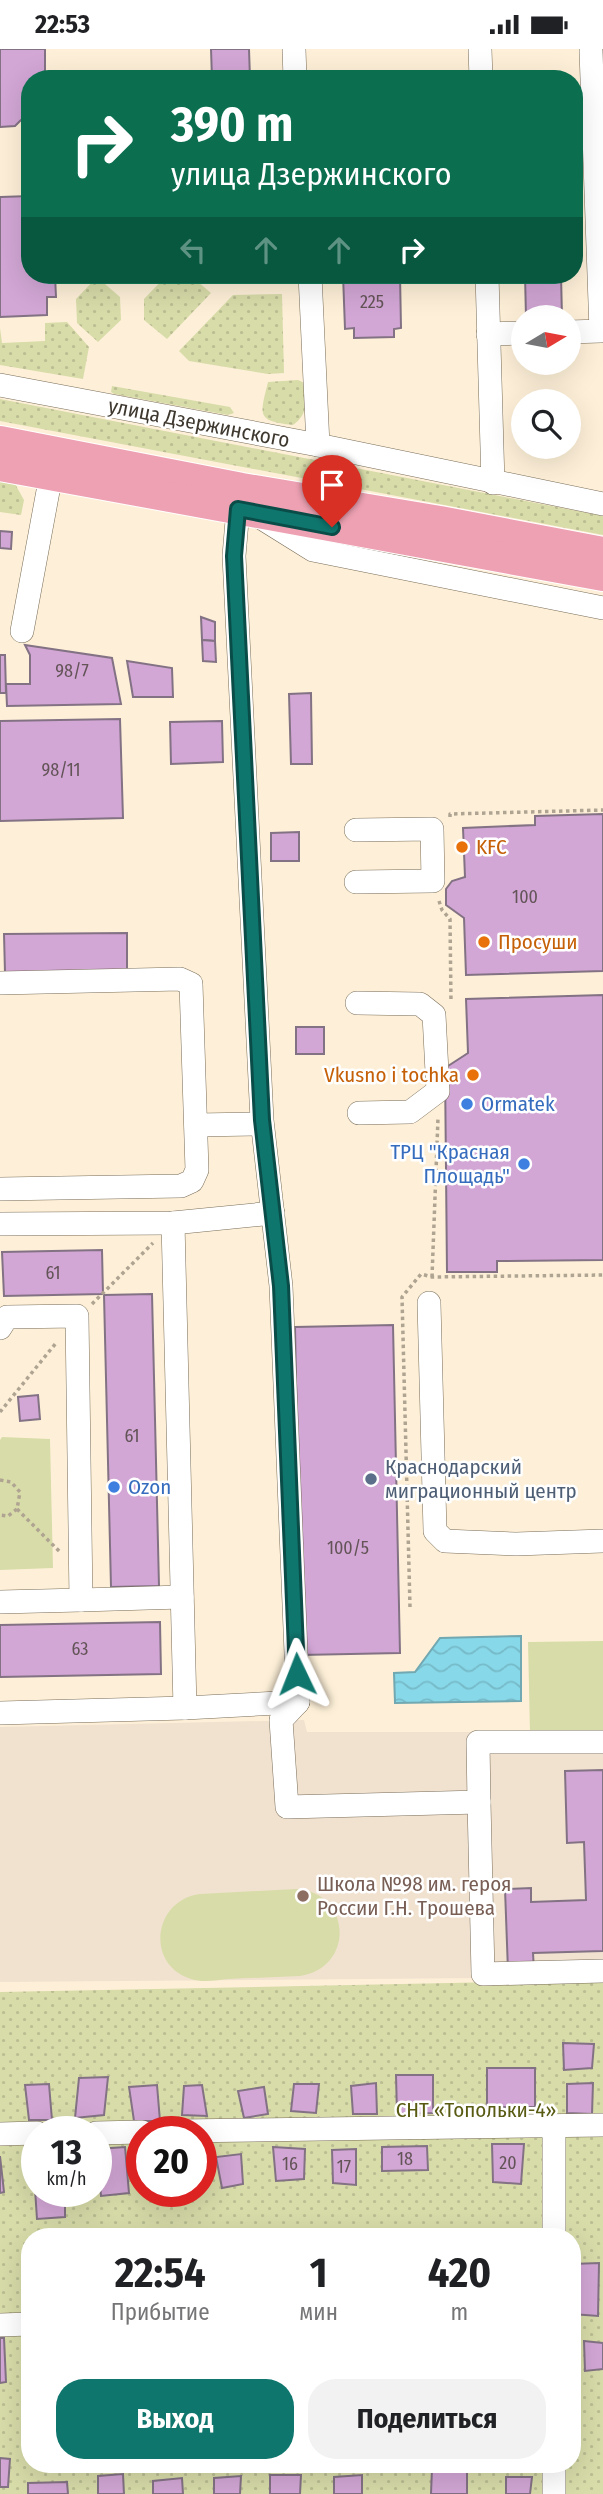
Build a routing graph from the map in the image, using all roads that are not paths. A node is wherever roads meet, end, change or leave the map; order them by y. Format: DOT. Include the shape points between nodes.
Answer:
graph roads {
  1 [pos="294,49"];
  2 [pos="481,49"];
  3 [pos="591,51"];
  4 [pos="295,70"];
  5 [pos="481,70"];
  6 [pos="310,284"];
  7 [pos="487,284"];
  8 [pos="581,332"];
  9 [pos="511,333"];
  10 [pos="488,334"];
  11 [pos="0,385"];
  12 [pos="0,441"];
  13 [pos="318,446"];
  14 [pos="0,466"];
  15 [pos="51,475"];
  16 [pos="492,482"];
  17 [pos="603,503"];
  18 [pos="245,510"];
  19 [pos="603,552"];
  20 [pos="603,576"];
  21 [pos="603,608"];
  22 [pos="22,631"];
  23 [pos="356,830"];
  24 [pos="356,882"];
  25 [pos="0,983"];
  26 [pos="357,1003"];
  27 [pos="359,1113"];
  28 [pos="196,1118"];
  29 [pos="262,1118"];
  30 [pos="0,1189"];
  31 [pos="273,1213"];
  32 [pos="173,1223"];
  33 [pos="0,1224"];
  34 [pos="429,1303"];
  35 [pos="2,1319"];
  36 [pos="603,1541"];
  37 [pos="182,1597"];
  38 [pos="81,1600"];
  39 [pos="0,1602"];
  40 [pos="298,1702"];
  41 [pos="185,1708"];
  42 [pos="0,1713"];
  43 [pos="603,1742"];
  44 [pos="479,1802"];
  45 [pos="603,1972"];
  46 [pos="603,2125"];
  47 [pos="554,2127"];
  48 [pos="217,2131"];
  49 [pos="21,2133"];
  50 [pos="0,2134"];
  51 [pos="554,2228"];
  52 [pos="21,2324"];
  53 [pos="0,2325"];
  54 [pos="554,2473"];
  55 [pos="554,2494"];
  1 -- 4 [label="street"];
  2 -- 5 [label="street"];
  3 -- 8 [label="street" via="601,331"];
  6 -- 13 [label="street"];
  7 -- 10 [label="street"];
  9 -- 10 [label="street"];
  10 -- 16 [label="street"];
  11 -- 13 [label="street, улица Дзержинского"];
  12 -- 19 [label="main road"];
  13 -- 16 [label="street, улица Дзержинского"];
  14 -- 15 [label="main road"];
  15 -- 18 [label="main road"];
  15 -- 22 [label="street"];
  16 -- 17 [label="street, улица Дзержинского"];
  18 -- 20 [label="main road"];
  18 -- 21 [label="street" via="313,550"];
  18 -- 29 [label="street" via="234,556"];
  23 -- 24 [label="street" via="432,829 433,881"];
  25 -- 28 [label="street" via="187,980 192,989"];
  26 -- 27 [label="street" via="420,1005 434,1015 438,1091 410,1112"];
  28 -- 29 [label="street"];
  28 -- 30 [label="street" via="196,1177 187,1184"];
  29 -- 31 [label="street"];
  31 -- 32 [label="street"];
  31 -- 40 [label="street" via="281,1286"];
  32 -- 33 [label="street"];
  32 -- 37 [label="street"];
  34 -- 36 [label="street" via="435,1531 445,1541 468,1543"];
  35 -- 38 [label="street" via="77,1316"];
  37 -- 38 [label="street"];
  37 -- 41 [label="street"];
  38 -- 39 [label="street"];
  40 -- 41 [label="street"];
  40 -- 44 [label="street" via="281,1720 286,1807"];
  41 -- 42 [label="street"];
  43 -- 44 [label="street" via="478,1742"];
  44 -- 45 [label="street" via="483,1974"];
  46 -- 47 [label="street"];
  47 -- 48 [label="street"];
  47 -- 51 [label="street"];
  49 -- 50 [label="street"];
  52 -- 53 [label="street"];
  54 -- 55 [label="street"];
}
